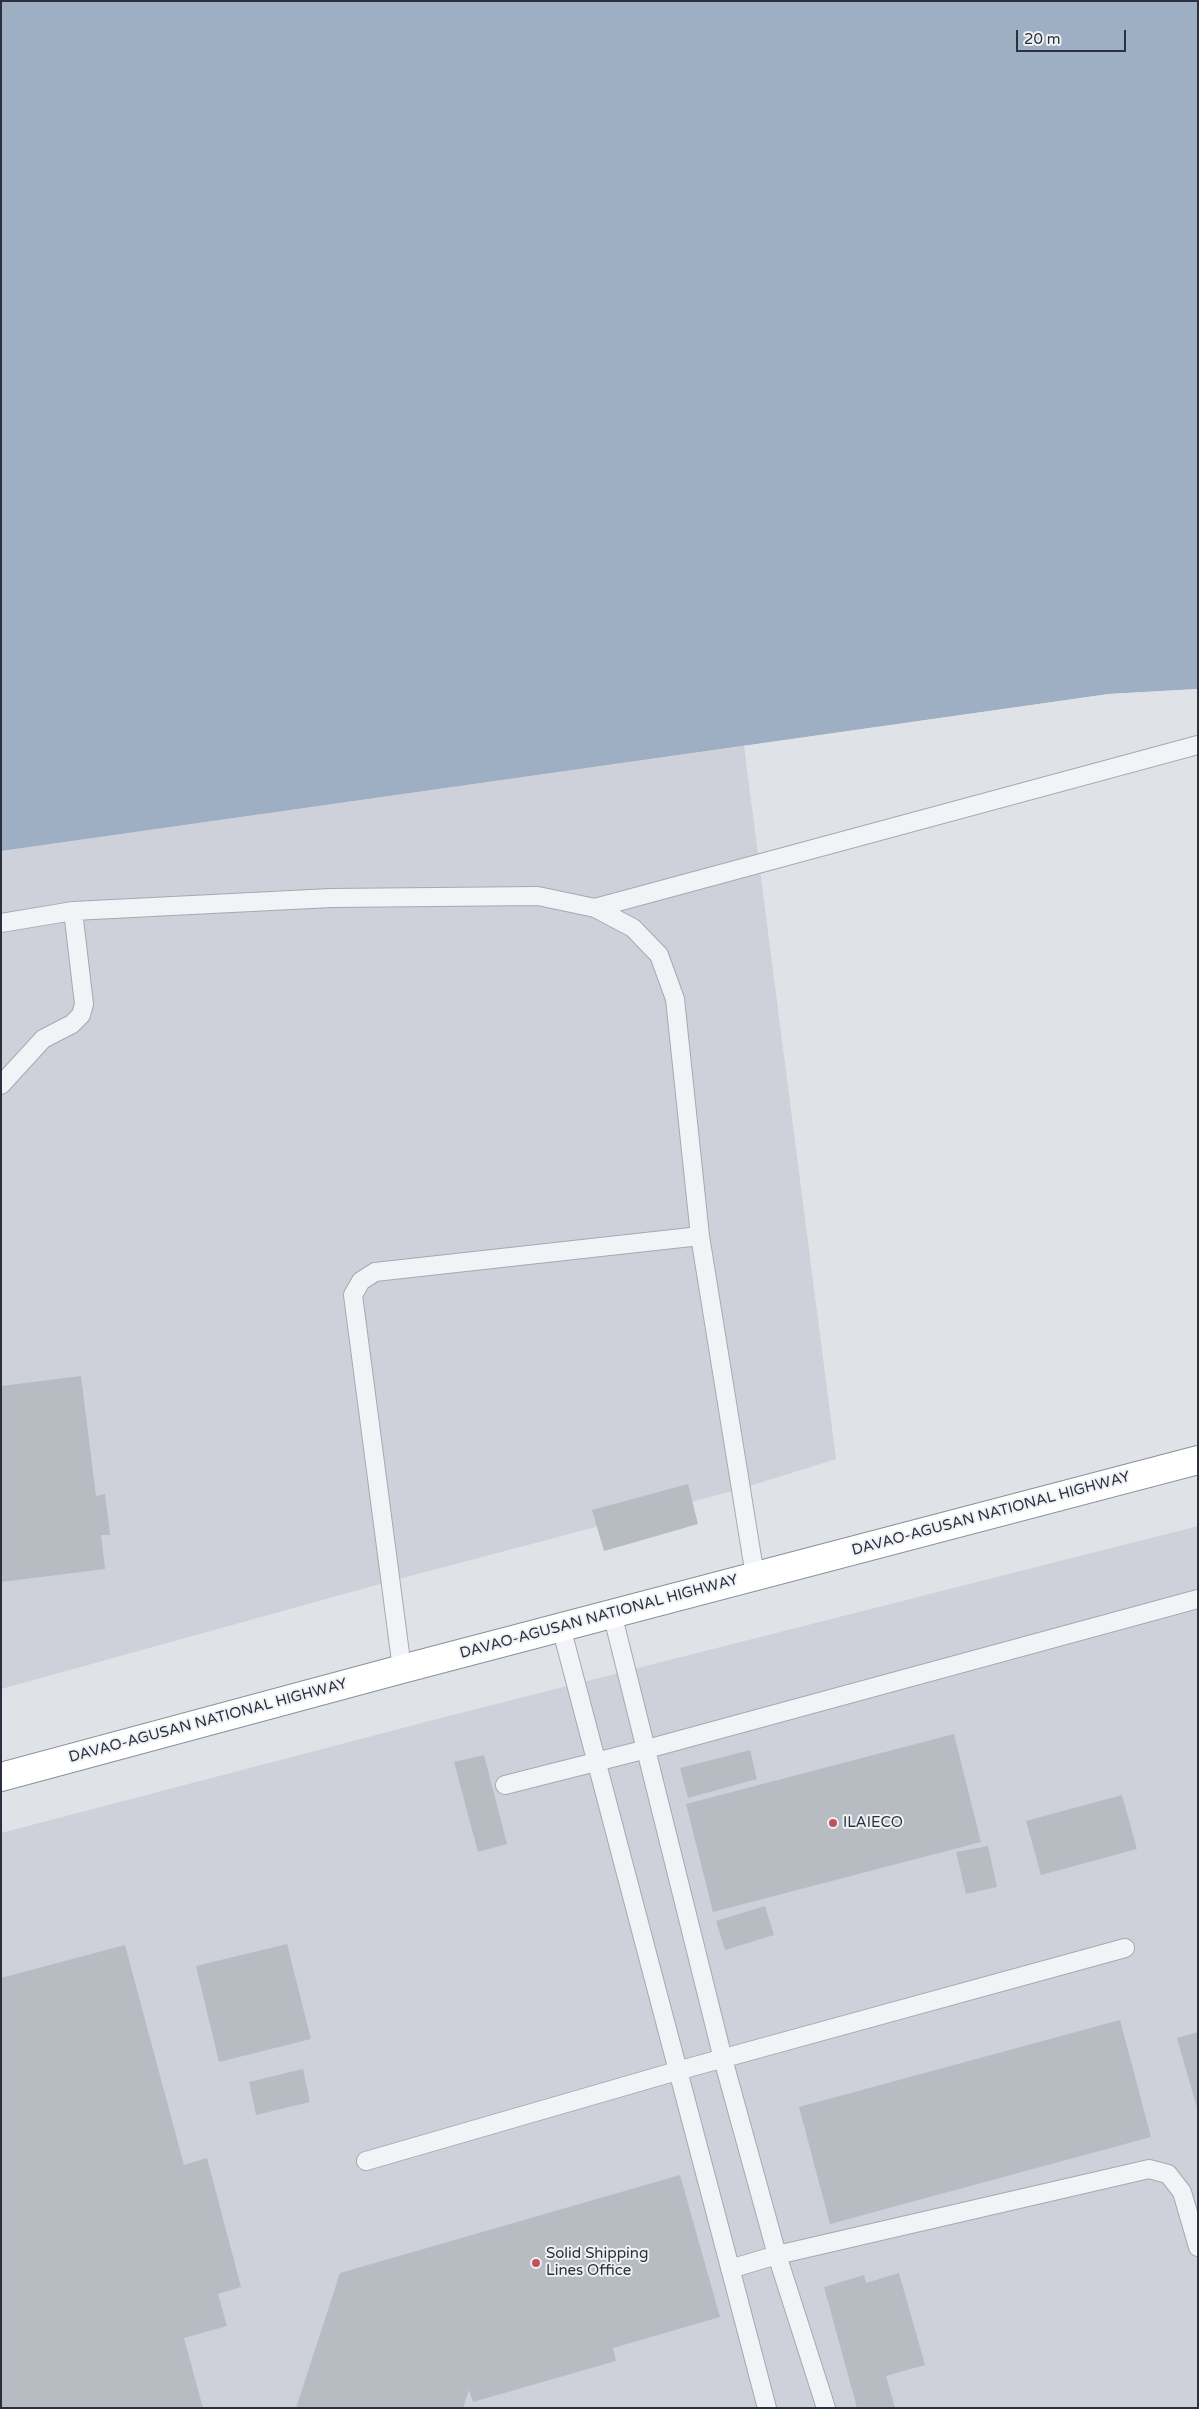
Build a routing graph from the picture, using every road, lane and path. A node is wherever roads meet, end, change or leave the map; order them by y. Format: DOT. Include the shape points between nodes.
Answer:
graph roads {
  1 [pos="1198,745"];
  2 [pos="595,908"];
  3 [pos="73,911"];
  4 [pos="1,923"];
  5 [pos="1,1085"];
  6 [pos="700,1236"];
  7 [pos="1198,1460"];
  8 [pos="756,1576"];
  9 [pos="1198,1599"];
  10 [pos="612,1613"];
  11 [pos="561,1627"];
  12 [pos="402,1669"];
  13 [pos="647,1749"];
  14 [pos="596,1761"];
  15 [pos="1,1777"];
  16 [pos="505,1785"];
  17 [pos="1125,1948"];
  18 [pos="723,2059"];
  19 [pos="677,2071"];
  20 [pos="366,2161"];
  21 [pos="1198,2247"];
  22 [pos="777,2255"];
  23 [pos="730,2269"];
  24 [pos="767,2408"];
  25 [pos="826,2408"];
  1 -- 2 [label="lane"];
  2 -- 3 [label="lane" via="528,896 331,898"];
  2 -- 6 [label="lane" via="634,928 659,955 675,999"];
  3 -- 4 [label="lane"];
  3 -- 5 [label="lane" via="84,1004 81,1015 72,1024 43,1039"];
  6 -- 8 [label="lane"];
  6 -- 12 [label="lane" via="375,1272 361,1280 353,1295"];
  7 -- 8 [label="highway, DAVAO-AGUSAN NATIONAL HIGHWAY"];
  8 -- 10 [label="highway, DAVAO-AGUSAN NATIONAL HIGHWAY"];
  9 -- 13 [label="lane"];
  10 -- 11 [label="highway, DAVAO-AGUSAN NATIONAL HIGHWAY"];
  10 -- 13 [label="lane"];
  11 -- 12 [label="highway, DAVAO-AGUSAN NATIONAL HIGHWAY"];
  11 -- 14 [label="lane"];
  12 -- 15 [label="highway, DAVAO-AGUSAN NATIONAL HIGHWAY"];
  13 -- 14 [label="lane"];
  13 -- 18 [label="lane"];
  14 -- 16 [label="lane"];
  14 -- 19 [label="lane"];
  17 -- 18 [label="lane"];
  18 -- 19 [label="lane"];
  18 -- 22 [label="lane"];
  19 -- 20 [label="lane"];
  19 -- 23 [label="lane"];
  21 -- 22 [label="lane" via="1182,2192 1168,2174 1149,2169"];
  22 -- 23 [label="lane"];
  22 -- 25 [label="lane"];
  23 -- 24 [label="lane"];
}
